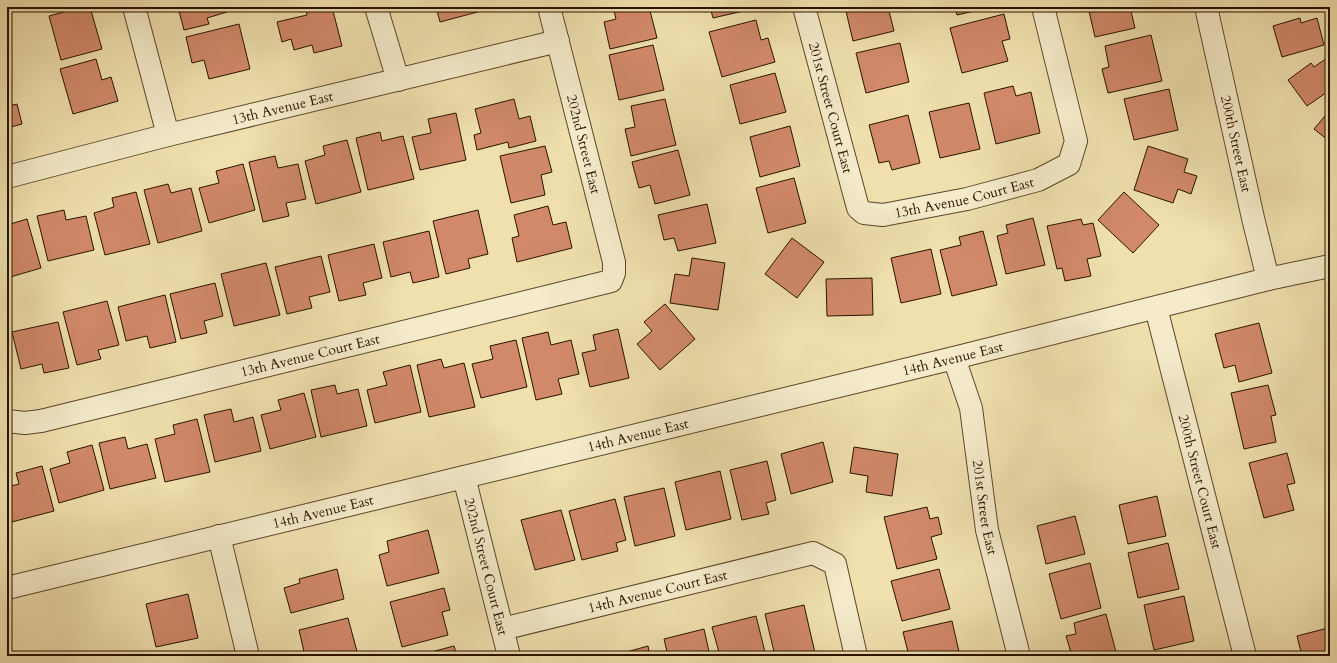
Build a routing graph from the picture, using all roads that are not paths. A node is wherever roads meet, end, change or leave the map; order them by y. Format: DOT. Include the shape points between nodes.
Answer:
graph roads {
  1 [pos="134,7"];
  2 [pos="376,7"];
  3 [pos="549,7"];
  4 [pos="804,7"];
  5 [pos="1043,7"];
  6 [pos="1206,7"];
  7 [pos="558,40"];
  8 [pos="398,80"];
  9 [pos="168,135"];
  10 [pos="7,177"];
  11 [pos="858,208"];
  12 [pos="1330,266"];
  13 [pos="1268,279"];
  14 [pos="611,281"];
  15 [pos="1156,308"];
  16 [pos="954,358"];
  17 [pos="7,421"];
  18 [pos="464,477"];
  19 [pos="218,536"];
  20 [pos="7,588"];
  21 [pos="502,629"];
  22 [pos="248,656"];
  23 [pos="510,656"];
  24 [pos="856,656"];
  25 [pos="1019,656"];
  26 [pos="1245,656"];
  1 -- 9 [label="street"];
  2 -- 8 [label="street"];
  3 -- 7 [label="street, 202nd Street East"];
  4 -- 11 [label="street, 201st Street Court East"];
  5 -- 11 [label="street, 13th Avenue Court East" via="1076,141 1069,164 1038,180 967,199 883,215 864,213"];
  6 -- 13 [label="street, 200th Street East"];
  7 -- 8 [label="street, 13th Avenue East"];
  7 -- 14 [label="street, 202nd Street East" via="614,262"];
  8 -- 9 [label="street, 13th Avenue East"];
  9 -- 10 [label="street, 13th Avenue East"];
  12 -- 13 [label="street, 14th Avenue East"];
  13 -- 15 [label="street, 14th Avenue East"];
  14 -- 17 [label="street, 13th Avenue Court East" via="41,420 25,423"];
  15 -- 16 [label="street, 14th Avenue East"];
  15 -- 26 [label="street, 200th Street Court East"];
  16 -- 18 [label="street, 14th Avenue East"];
  16 -- 25 [label="street, 201st Street East" via="971,408 987,530"];
  18 -- 19 [label="street, 14th Avenue East"];
  18 -- 21 [label="street, 202nd Street Court East"];
  19 -- 20 [label="street, 14th Avenue East"];
  19 -- 22 [label="street"];
  21 -- 23 [label="street, 202nd Street Court East"];
  21 -- 24 [label="street, 14th Avenue Court East" via="813,553 835,564"];
}
